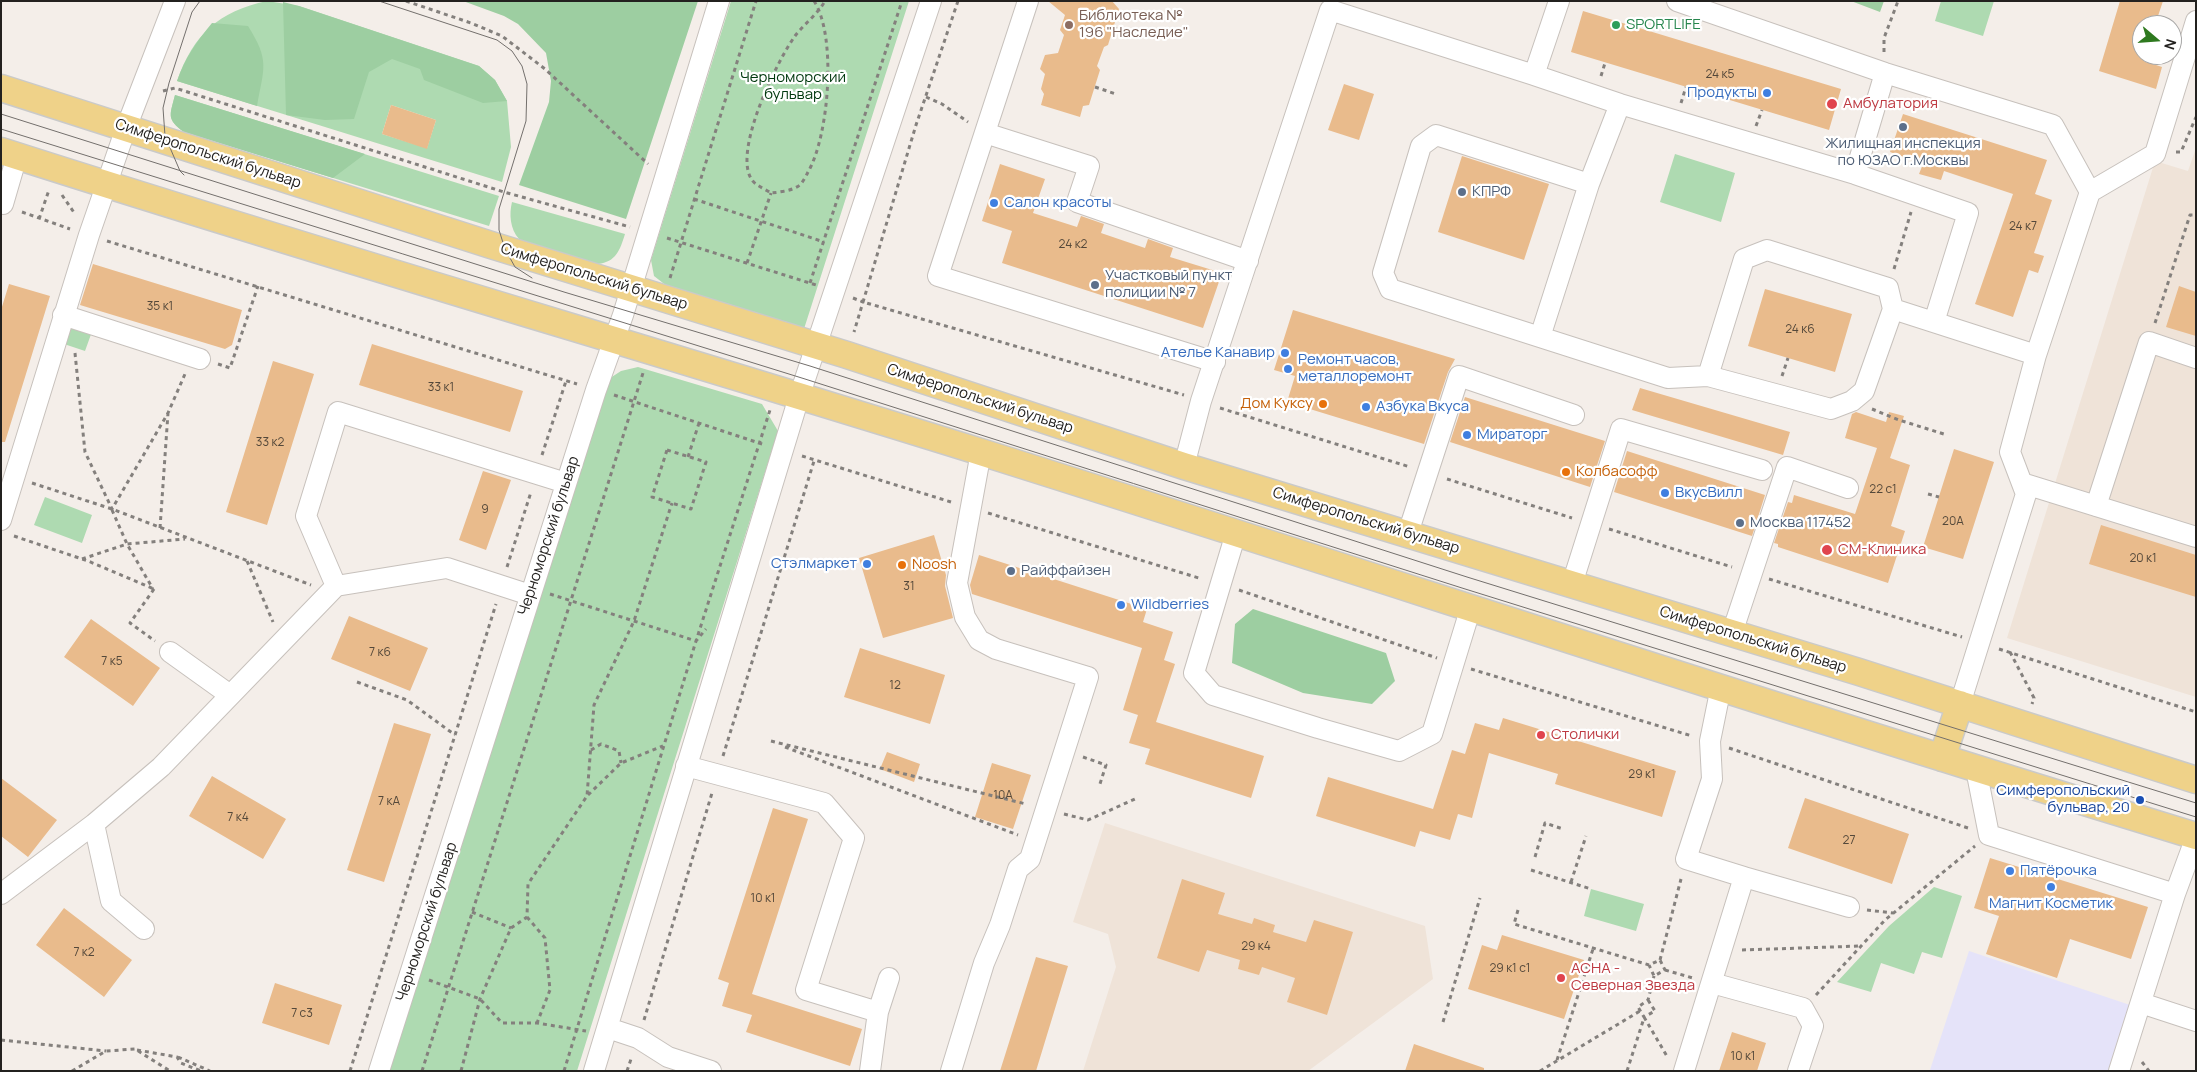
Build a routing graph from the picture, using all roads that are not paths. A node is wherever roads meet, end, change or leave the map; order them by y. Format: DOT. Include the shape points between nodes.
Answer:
graph roads {
  1 [pos="175,1"];
  2 [pos="719,1"];
  3 [pos="931,1"];
  4 [pos="1028,1"];
  5 [pos="1559,1"];
  6 [pos="1677,1"];
  7 [pos="1332,6"];
  8 [pos="2196,22"];
  9 [pos="1885,73"];
  10 [pos="1534,75"];
  11 [pos="1,88"];
  12 [pos="1620,104"];
  13 [pos="126,128"];
  14 [pos="985,133"];
  15 [pos="9,154"];
  16 [pos="1855,174"];
  17 [pos="1589,184"];
  18 [pos="107,185"];
  19 [pos="2090,192"];
  20 [pos="3,204"];
  21 [pos="1248,261"];
  22 [pos="630,288"];
  23 [pos="1893,309"];
  24 [pos="68,316"];
  25 [pos="1934,322"];
  26 [pos="1540,337"];
  27 [pos="614,341"];
  28 [pos="816,346"];
  29 [pos="2036,355"];
  30 [pos="196,358"];
  31 [pos="2196,358"];
  32 [pos="1215,362"];
  33 [pos="1708,376"];
  34 [pos="800,397"];
  35 [pos="1574,415"];
  36 [pos="981,452"];
  37 [pos="1184,466"];
  38 [pos="1762,470"];
  39 [pos="566,483"];
  40 [pos="2022,483"];
  41 [pos="1848,488"];
  42 [pos="2096,506"];
  43 [pos="4,519"];
  44 [pos="1236,533"];
  45 [pos="1408,533"];
  46 [pos="2196,537"];
  47 [pos="1572,584"];
  48 [pos="333,589"];
  49 [pos="539,594"];
  50 [pos="1471,607"];
  51 [pos="1732,633"];
  52 [pos="170,652"];
  53 [pos="1721,688"];
  54 [pos="230,695"];
  55 [pos="1960,704"];
  56 [pos="1942,758"];
  57 [pos="686,766"];
  58 [pos="1976,769"];
  59 [pos="2196,780"];
  60 [pos="94,824"];
  61 [pos="2196,836"];
  62 [pos="1744,877"];
  63 [pos="1,894"];
  64 [pos="2175,894"];
  65 [pos="1849,907"];
  66 [pos="144,929"];
  67 [pos="889,978"];
  68 [pos="1712,984"];
  69 [pos="2141,1003"];
  70 [pos="878,1012"];
  71 [pos="2196,1022"];
  72 [pos="606,1032"];
  73 [pos="667,1064"];
  74 [pos="1677,1067"];
  75 [pos="379,1071"];
  76 [pos="594,1071"];
  77 [pos="711,1071"];
  78 [pos="870,1071"];
  79 [pos="951,1071"];
  80 [pos="1798,1071"];
  81 [pos="2119,1071"];
  1 -- 13 [label="street"];
  2 -- 22 [label="street, Черноморский бульвар"];
  3 -- 28 [label="street"];
  4 -- 14 [label="street"];
  5 -- 10 [label="street"];
  6 -- 9 [label="street"];
  7 -- 10 [label="street"];
  7 -- 21 [label="street"];
  8 -- 19 [label="street" via="2155,154"];
  9 -- 16 [label="street"];
  9 -- 19 [label="street" via="2053,126"];
  10 -- 12 [label="street"];
  11 -- 13 [label="main road, Симферопольский бульвар"];
  12 -- 16 [label="street"];
  12 -- 17 [label="street"];
  13 -- 18 [label="street"];
  13 -- 22 [label="main road, Симферопольский бульвар"];
  14 -- 21 [label="street" via="1090,166 1077,202"];
  14 -- 32 [label="street" via="938,276"];
  15 -- 18 [label="main road"];
  15 -- 20 [label="street"];
  16 -- 25 [label="street" via="1968,213"];
  17 -- 26 [label="street"];
  17 -- 26 [label="street" via="1436,134 1421,146 1383,273 1390,289"];
  18 -- 24 [label="street"];
  18 -- 27 [label="main road"];
  19 -- 29 [label="street"];
  21 -- 32 [label="street"];
  22 -- 27 [label="street, Черноморский бульвар"];
  22 -- 28 [label="main road, Симферопольский бульвар"];
  23 -- 25 [label="street"];
  23 -- 33 [label="street" via="1864,391 1852,401 1831,409"];
  23 -- 33 [label="street" via="1888,288 1767,250 1744,259"];
  24 -- 30 [label="street"];
  24 -- 43 [label="street" via="14,477"];
  25 -- 29 [label="street"];
  26 -- 33 [label="street" via="1668,378"];
  27 -- 34 [label="main road"];
  27 -- 39 [label="street, Черноморский бульвар"];
  28 -- 34 [label="street"];
  28 -- 37 [label="main road, Симферопольский бульвар"];
  29 -- 40 [label="street" via="2010,452"];
  31 -- 42 [label="street" via="2149,342"];
  32 -- 37 [label="street"];
  34 -- 36 [label="main road"];
  34 -- 57 [label="street"];
  35 -- 45 [label="street" via="1459,376"];
  36 -- 44 [label="main road"];
  36 -- 79 [label="street" via="957,583 965,617 979,640 996,649 1088,677 1036,842 1030,859 1018,869 984,963"];
  37 -- 45 [label="main road, Симферопольский бульвар"];
  38 -- 47 [label="street" via="1621,429"];
  39 -- 48 [label="street" via="338,412 306,516"];
  39 -- 49 [label="street, Черноморский бульвар"];
  40 -- 42 [label="street"];
  40 -- 55 [label="street" via="2026,494"];
  41 -- 51 [label="street" via="1787,467"];
  42 -- 46 [label="street"];
  44 -- 50 [label="main road"];
  44 -- 50 [label="street" via="1194,673 1213,695 1399,751 1432,734"];
  45 -- 47 [label="main road, Симферопольский бульвар"];
  47 -- 51 [label="main road, Симферопольский бульвар"];
  48 -- 49 [label="street" via="447,568 501,586"];
  48 -- 54 [label="street"];
  49 -- 75 [label="street, Черноморский бульвар"];
  50 -- 53 [label="main road"];
  51 -- 55 [label="main road, Симферопольский бульвар"];
  52 -- 54 [label="street"];
  53 -- 56 [label="main road"];
  53 -- 62 [label="street" via="1710,742 1712,779 1686,859"];
  54 -- 60 [label="street" via="161,768"];
  55 -- 56 [label="main road"];
  55 -- 59 [label="main road, Симферопольский бульвар"];
  56 -- 58 [label="main road"];
  57 -- 70 [label="street" via="824,803 854,838 806,990"];
  57 -- 72 [label="street"];
  58 -- 61 [label="main road"];
  58 -- 64 [label="street" via="1990,835"];
  60 -- 63 [label="street"];
  60 -- 66 [label="street" via="112,901"];
  61 -- 64 [label="street"];
  62 -- 65 [label="street"];
  62 -- 68 [label="street"];
  64 -- 69 [label="street"];
  67 -- 70 [label="street"];
  68 -- 74 [label="street"];
  68 -- 80 [label="street" via="1803,1008 1813,1026"];
  69 -- 71 [label="street"];
  69 -- 81 [label="street"];
  70 -- 78 [label="street"];
  72 -- 73 [label="street" via="638,1038"];
  72 -- 76 [label="street"];
  73 -- 77 [label="street"];
}
